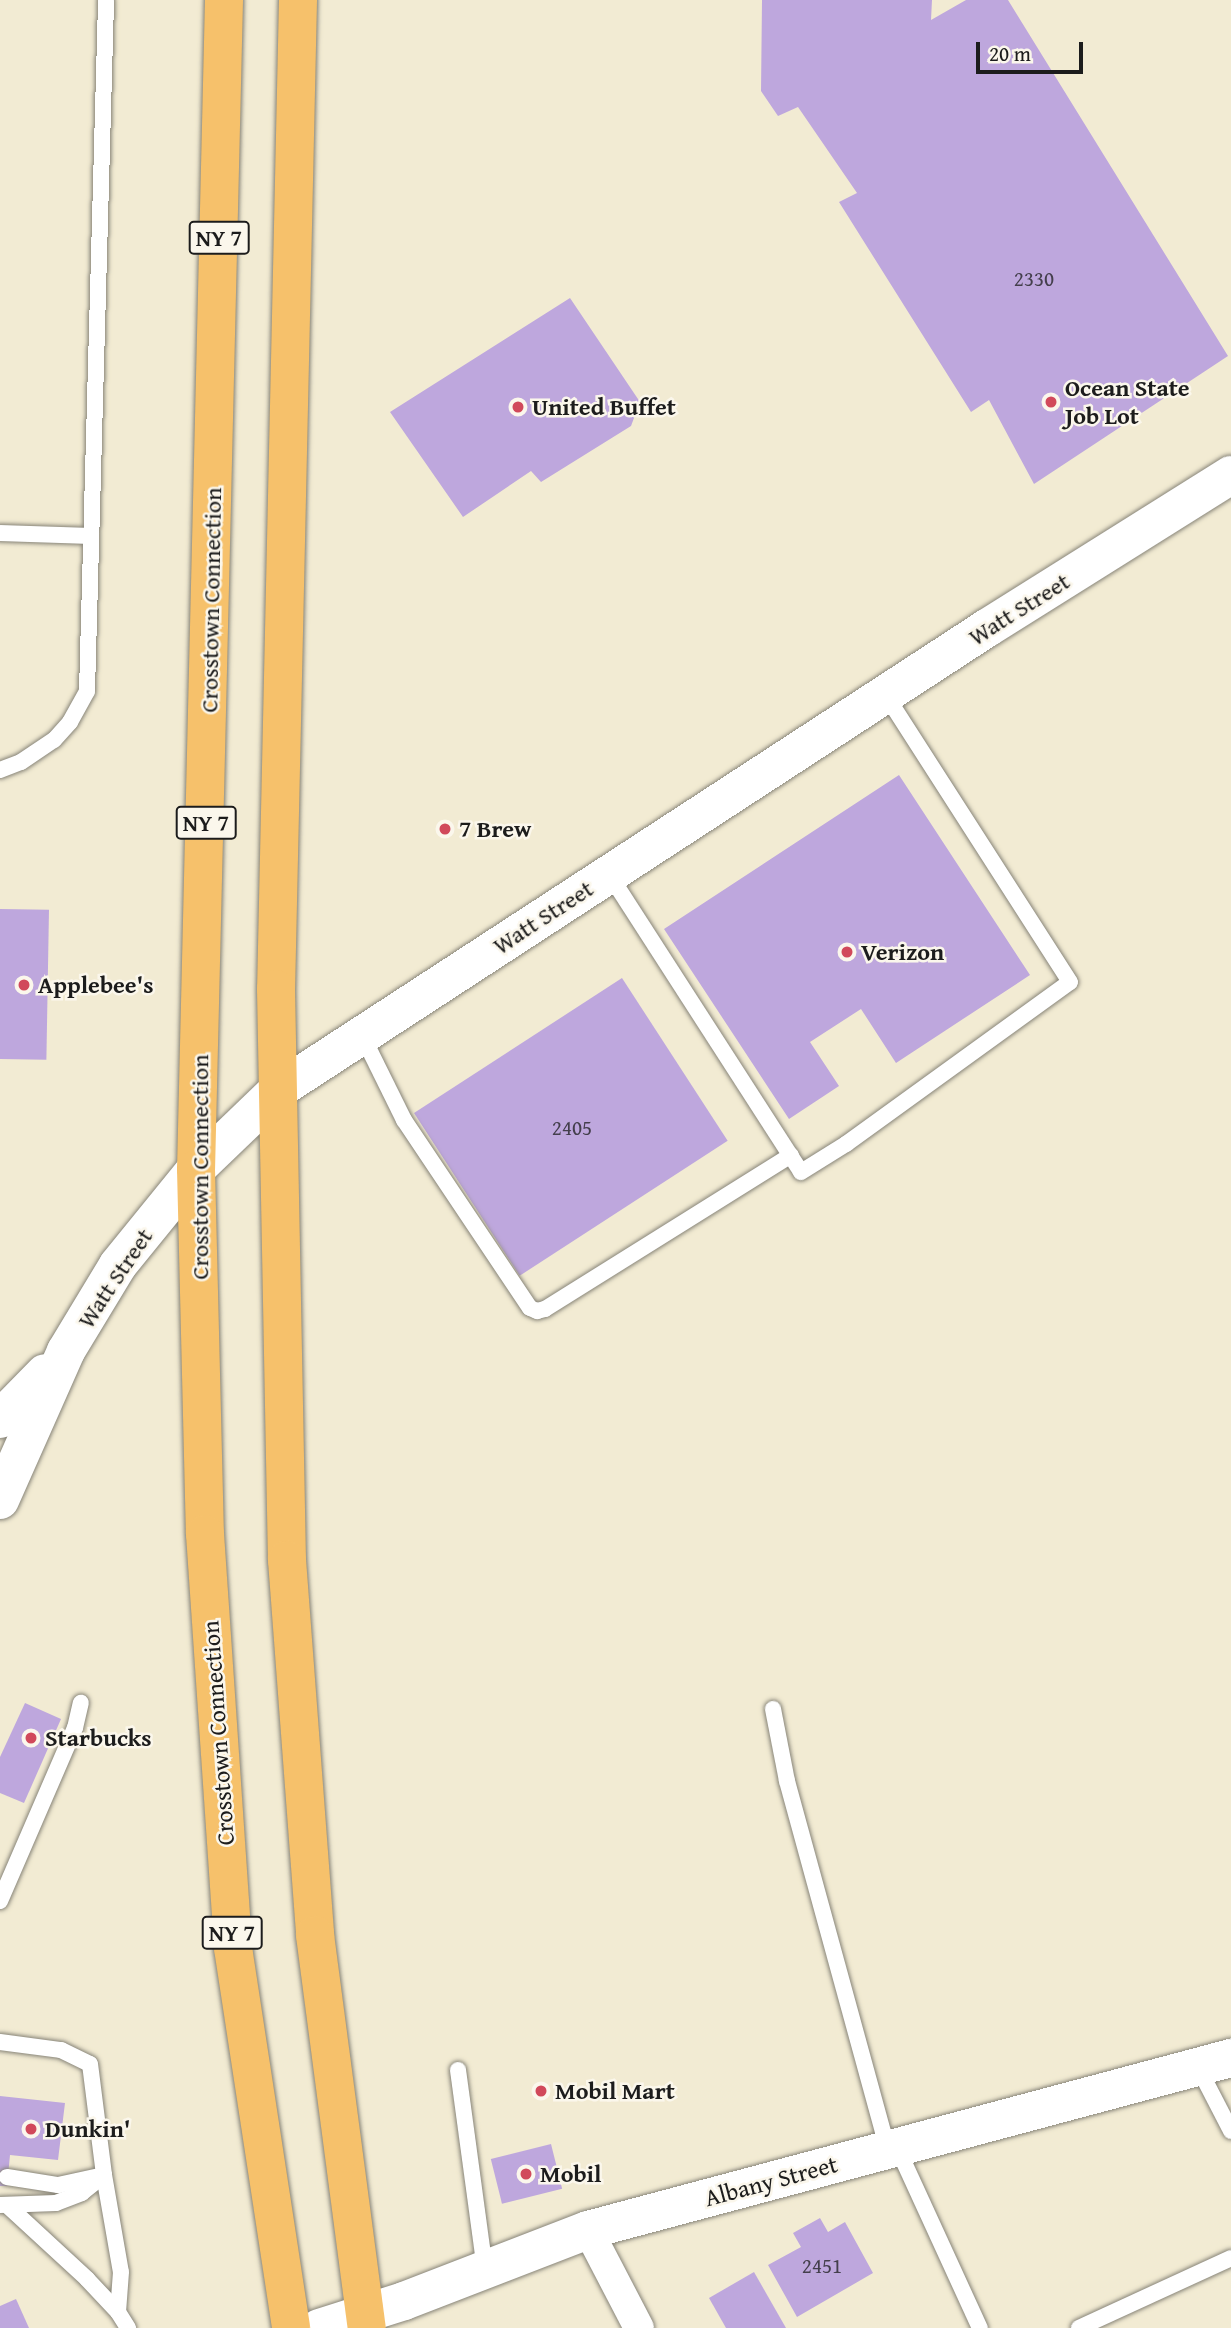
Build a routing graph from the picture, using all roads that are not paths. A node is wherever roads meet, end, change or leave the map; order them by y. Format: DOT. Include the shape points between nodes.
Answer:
graph roads {
  1 [pos="106,0"];
  2 [pos="224,0"];
  3 [pos="298,0"];
  4 [pos="1231,475"];
  5 [pos="0,533"];
  6 [pos="91,536"];
  7 [pos="885,694"];
  8 [pos="0,769"];
  9 [pos="609,874"];
  10 [pos="362,1035"];
  11 [pos="278,1090"];
  12 [pos="791,1155"];
  13 [pos="196,1170"];
  14 [pos="66,1351"];
  15 [pos="0,1419"];
  16 [pos="0,1500"];
  17 [pos="81,1703"];
  18 [pos="773,1709"];
  19 [pos="0,1901"];
  20 [pos="0,2042"];
  21 [pos="1215,2062"];
  22 [pos="458,2070"];
  23 [pos="1231,2131"];
  24 [pos="893,2148"];
  25 [pos="104,2175"];
  26 [pos="7,2178"];
  27 [pos="4,2206"];
  28 [pos="588,2230"];
  29 [pos="1231,2258"];
  30 [pos="485,2269"];
  31 [pos="118,2312"];
  32 [pos="366,2321"];
  33 [pos="128,2328"];
  34 [pos="291,2328"];
  35 [pos="319,2328"];
  36 [pos="639,2328"];
  37 [pos="980,2328"];
  38 [pos="1079,2328"];
  1 -- 6 [label="lane"];
  2 -- 13 [label="highway, Crosstown Connection / NY 7"];
  3 -- 11 [label="highway"];
  4 -- 7 [label="street, Watt Street"];
  5 -- 6 [label="lane"];
  6 -- 8 [label="lane" via="87,691 54,740 21,762"];
  7 -- 9 [label="street, Watt Street"];
  7 -- 12 [label="lane" via="1070,982 801,1172"];
  9 -- 10 [label="street, Watt Street"];
  9 -- 12 [label="lane"];
  10 -- 11 [label="street, Watt Street"];
  10 -- 12 [label="lane" via="404,1120 530,1308 537,1311"];
  11 -- 13 [label="street, Watt Street"];
  11 -- 32 [label="highway" via="288,1574 315,1935"];
  13 -- 14 [label="street, Watt Street" via="118,1265"];
  13 -- 34 [label="highway, Crosstown Connection / NY 7" via="205,1534 233,1948"];
  14 -- 15 [label="street"];
  14 -- 16 [label="street, Watt Street"];
  17 -- 19 [label="lane" via="75,1728"];
  18 -- 24 [label="lane" via="787,1781"];
  20 -- 25 [label="lane" via="61,2050 90,2064"];
  21 -- 23 [label="lane"];
  21 -- 24 [label="street, Albany Street"];
  22 -- 30 [label="lane"];
  24 -- 28 [label="street, Albany Street"];
  24 -- 37 [label="lane"];
  25 -- 26 [label="lane" via="58,2185"];
  25 -- 27 [label="lane" via="82,2193 56,2203"];
  25 -- 31 [label="lane" via="121,2272"];
  27 -- 31 [label="lane"];
  28 -- 30 [label="street, Albany Street"];
  28 -- 36 [label="street"];
  29 -- 38 [label="lane"];
  30 -- 32 [label="street, Albany Street"];
  31 -- 33 [label="lane"];
  32 -- 35 [label="street, Albany Street"];
}
